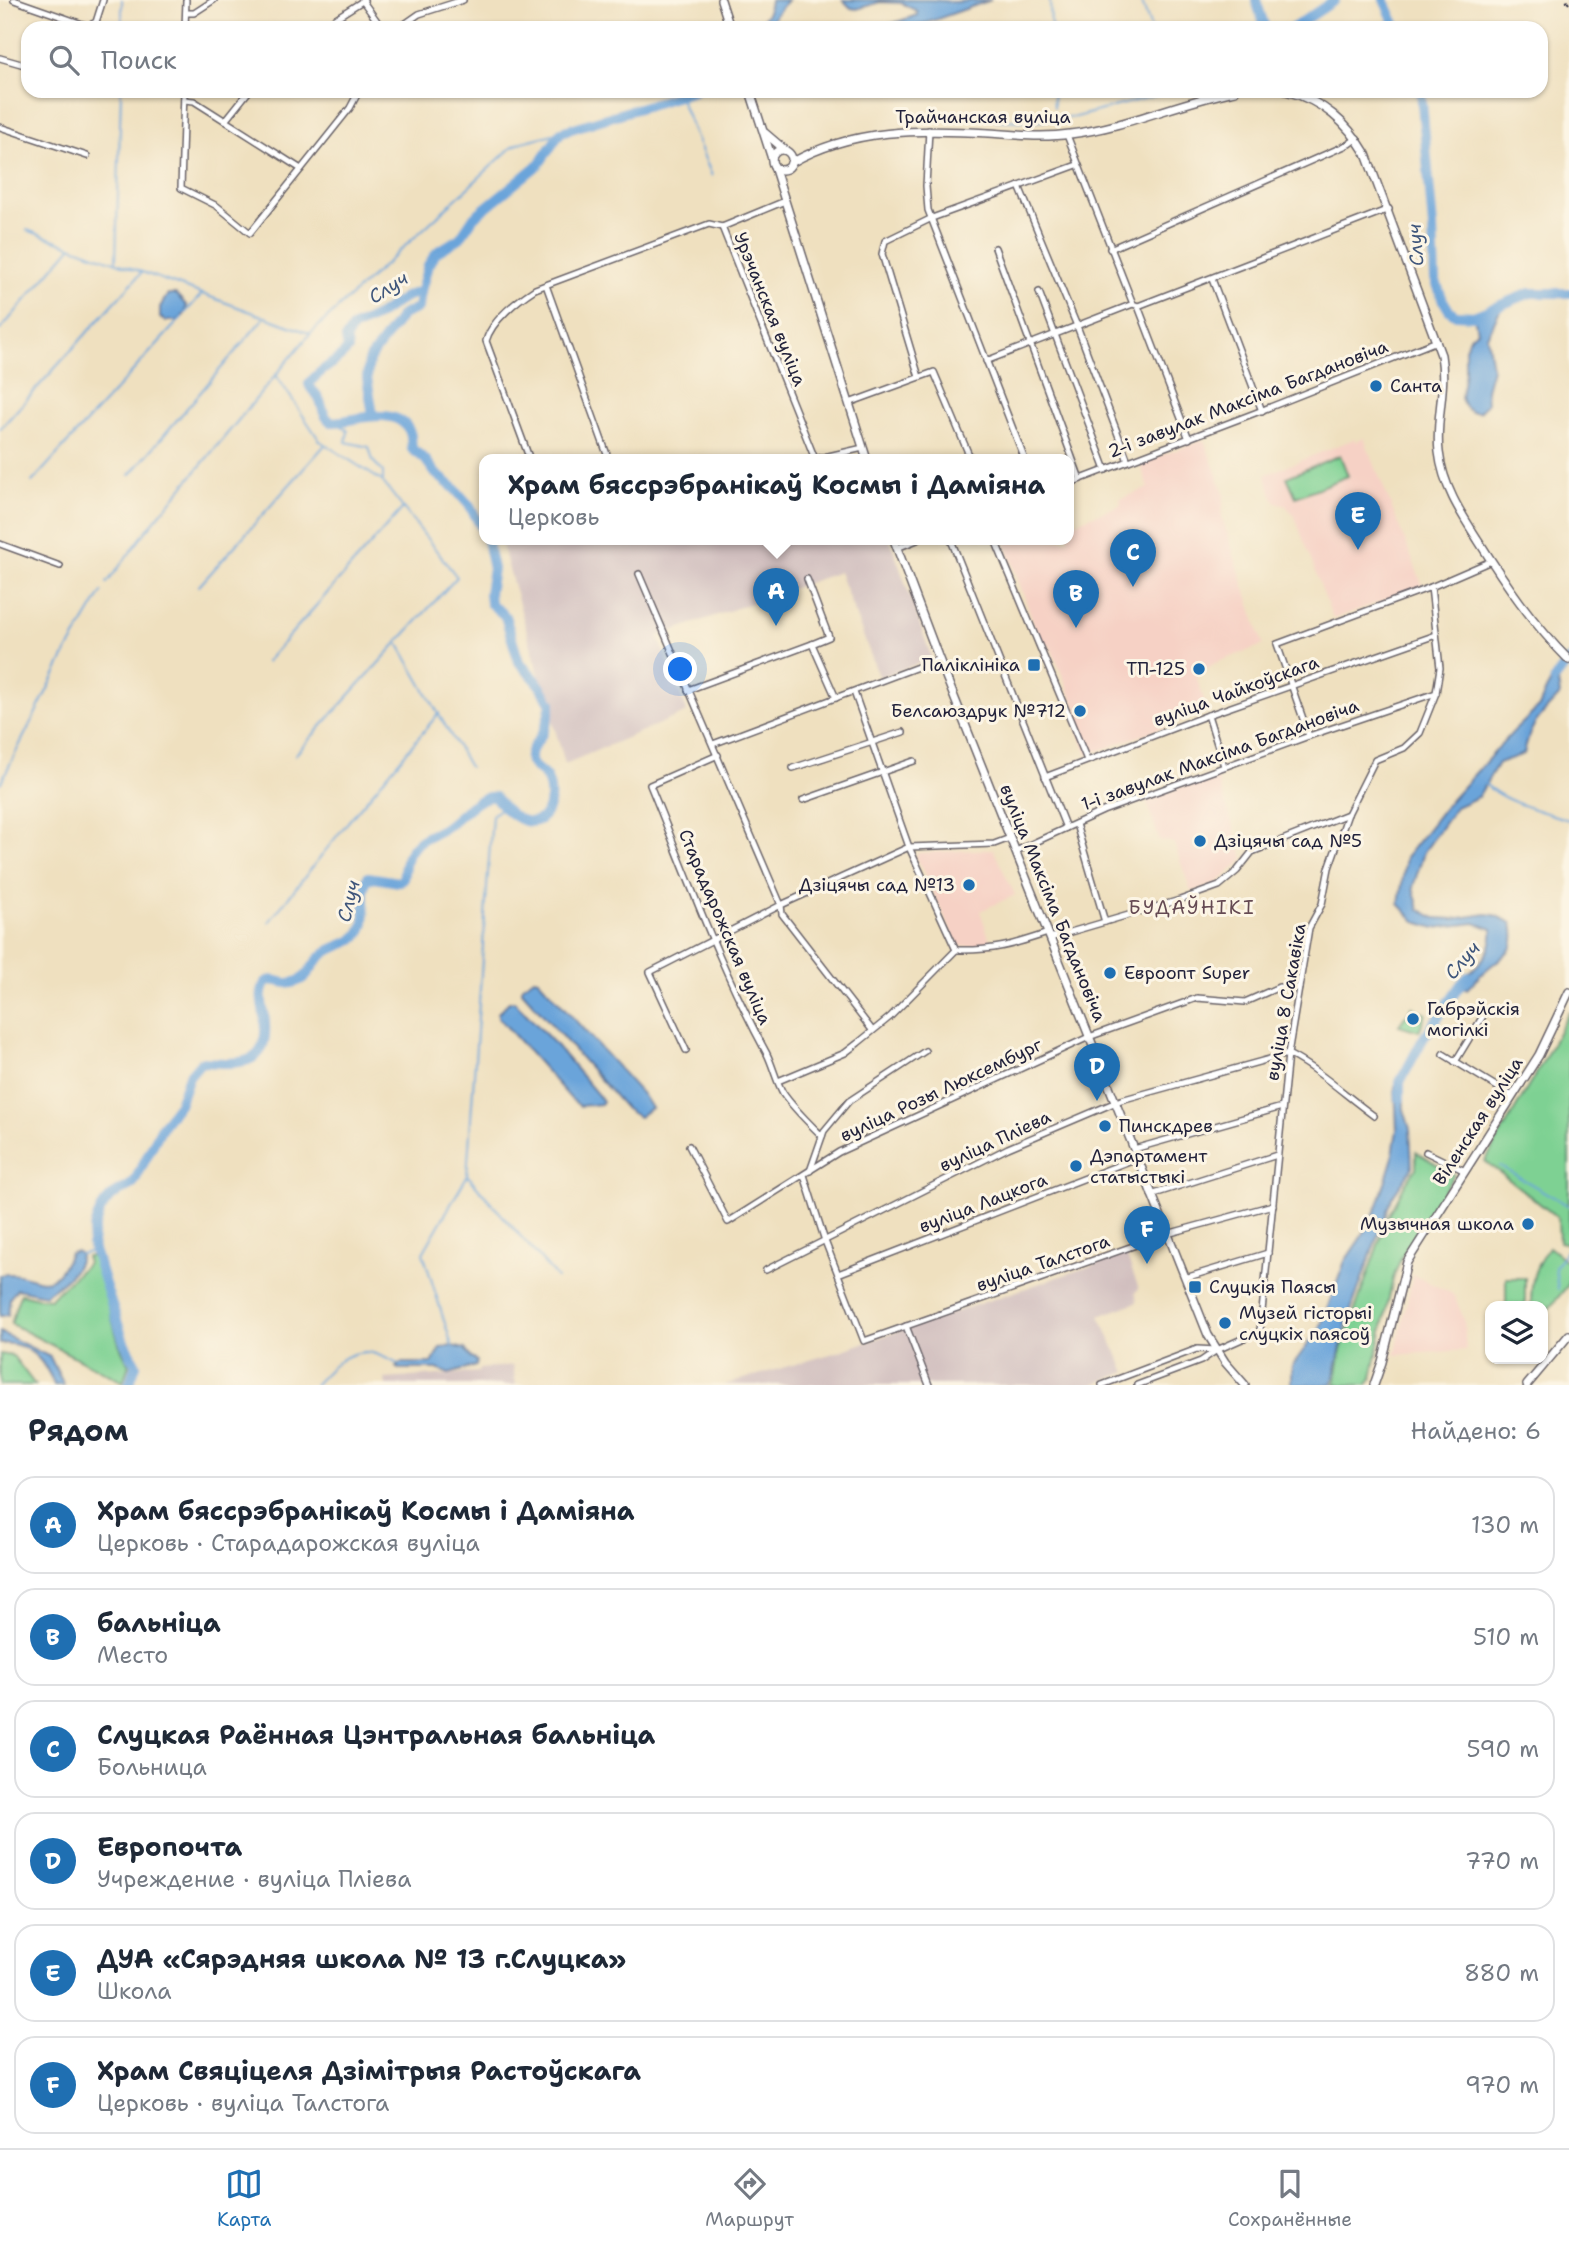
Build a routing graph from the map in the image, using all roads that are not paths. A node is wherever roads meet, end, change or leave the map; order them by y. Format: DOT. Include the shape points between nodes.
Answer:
graph roads {
  1 [pos="14,0"];
  2 [pos="103,0"];
  3 [pos="186,0"];
  4 [pos="214,0"];
  5 [pos="363,0"];
  6 [pos="463,0"];
  7 [pos="722,0"];
  8 [pos="27,2"];
  9 [pos="186,13"];
  10 [pos="75,21"];
  11 [pos="96,21"];
  12 [pos="185,21"];
  13 [pos="331,21"];
  14 [pos="377,21"];
  15 [pos="409,21"];
  16 [pos="728,21"];
  17 [pos="0,58"];
  18 [pos="21,64"];
  19 [pos="243,98"];
  20 [pos="355,98"];
  21 [pos="752,98"];
  22 [pos="1211,98"];
  23 [pos="1308,98"];
  24 [pos="184,100"];
  25 [pos="225,121"];
  26 [pos="0,127"];
  27 [pos="762,129"];
  28 [pos="929,130"];
  29 [pos="1067,135"];
  30 [pos="1357,138"];
  31 [pos="787,151"];
  32 [pos="811,151"];
  33 [pos="87,156"];
  34 [pos="773,163"];
  35 [pos="790,165"];
  36 [pos="1077,165"];
  37 [pos="301,169"];
  38 [pos="1019,186"];
  39 [pos="784,197"];
  40 [pos="1389,209"];
  41 [pos="932,218"];
  42 [pos="722,227"];
  43 [pos="995,248"];
  44 [pos="1110,248"];
  45 [pos="1212,279"];
  46 [pos="546,285"];
  47 [pos="1039,292"];
  48 [pos="1136,305"];
  49 [pos="1077,326"];
  50 [pos="1055,334"];
  51 [pos="1437,341"];
  52 [pos="1032,343"];
  53 [pos="986,361"];
  54 [pos="919,377"];
  55 [pos="849,403"];
  56 [pos="1262,411"];
  57 [pos="1189,439"];
  58 [pos="863,448"];
  59 [pos="528,454"];
  60 [pos="607,454"];
  61 [pos="811,454"];
  62 [pos="836,454"];
  63 [pos="865,454"];
  64 [pos="969,454"];
  65 [pos="1023,454"];
  66 [pos="1071,454"];
  67 [pos="1128,461"];
  68 [pos="1074,462"];
  69 [pos="1106,470"];
  70 [pos="1080,479"];
  71 [pos="1074,482"];
  72 [pos="0,544"];
  73 [pos="896,545"];
  74 [pos="953,545"];
  75 [pos="998,545"];
  76 [pos="1491,561"];
  77 [pos="60,566"];
  78 [pos="639,574"];
  79 [pos="807,579"];
  80 [pos="1431,587"];
  81 [pos="1436,635"];
  82 [pos="812,644"];
  83 [pos="939,659"];
  84 [pos="1569,660"];
  85 [pos="1291,686"];
  86 [pos="688,690"];
  87 [pos="854,692"];
  88 [pos="1436,692"];
  89 [pos="835,698"];
  90 [pos="1208,715"];
  91 [pos="904,732"];
  92 [pos="1309,736"];
  93 [pos="872,742"];
  94 [pos="713,744"];
  95 [pos="718,755"];
  96 [pos="1087,760"];
  97 [pos="914,761"];
  98 [pos="1224,766"];
  99 [pos="793,768"];
  100 [pos="883,771"];
  101 [pos="1045,777"];
  102 [pos="803,800"];
  103 [pos="1348,814"];
  104 [pos="1076,824"];
  105 [pos="1066,828"];
  106 [pos="1010,838"];
  107 [pos="909,847"];
  108 [pos="1016,851"];
  109 [pos="781,905"];
  110 [pos="1105,922"];
  111 [pos="1049,936"];
  112 [pos="713,940"];
  113 [pos="956,950"];
  114 [pos="1299,988"];
  115 [pos="1569,992"];
  116 [pos="1486,1011"];
  117 [pos="872,1030"];
  118 [pos="1089,1037"];
  119 [pos="686,1050"];
  120 [pos="925,1051"];
  121 [pos="1288,1054"];
  122 [pos="1443,1054"];
  123 [pos="1455,1062"];
  124 [pos="778,1081"];
  125 [pos="1512,1096"];
  126 [pos="1115,1103"];
  127 [pos="1282,1107"];
  128 [pos="1374,1116"];
  129 [pos="822,1136"];
  130 [pos="689,1146"];
  131 [pos="1134,1149"];
  132 [pos="1426,1152"];
  133 [pos="1278,1155"];
  134 [pos="1137,1158"];
  135 [pos="1465,1171"];
  136 [pos="807,1173"];
  137 [pos="1151,1195"];
  138 [pos="1273,1205"];
  139 [pos="1167,1234"];
  140 [pos="825,1241"];
  141 [pos="1268,1253"];
  142 [pos="766,1270"];
  143 [pos="838,1274"];
  144 [pos="1185,1278"];
  145 [pos="906,1326"];
  146 [pos="1569,1335"];
  147 [pos="1217,1350"];
  148 [pos="929,1385"];
  149 [pos="1102,1385"];
  150 [pos="1137,1385"];
  151 [pos="1245,1385"];
  152 [pos="1374,1385"];
  153 [pos="1527,1385"];
  1 -- 8 [label="street"];
  2 -- 11 [label="street"];
  3 -- 9 [label="street"];
  4 -- 9 [label="street"];
  5 -- 13 [label="street"];
  5 -- 14 [label="street"];
  6 -- 15 [label="street"];
  7 -- 16 [label="main road"];
  8 -- 10 [label="street"];
  9 -- 12 [label="street"];
  17 -- 18 [label="street"];
  19 -- 25 [label="street"];
  20 -- 37 [label="street"];
  21 -- 27 [label="main road"];
  22 -- 29 [label="main road, Трайчанская вуліца"];
  23 -- 30 [label="main road" via="1340,119"];
  24 -- 25 [label="street" via="194,101"];
  24 -- 37 [label="street" via="181,188 218,206 250,233"];
  25 -- 37 [label="street"];
  26 -- 33 [label="street"];
  27 -- 31 [label="main road"];
  27 -- 34 [label="main road"];
  28 -- 29 [label="main road, Трайчанская вуліца"];
  28 -- 32 [label="main road, Трайчанская вуліца" via="882,133"];
  28 -- 41 [label="street" via="926,196"];
  29 -- 36 [label="street"];
  30 -- 40 [label="main road"];
  30 -- 44 [label="street"];
  31 -- 32 [label="main road, Трайчанская вуліца"];
  31 -- 34 [label="main road" via="776,151"];
  31 -- 35 [label="main road"];
  32 -- 35 [label="main road, Трайчанская вуліца"];
  34 -- 35 [label="main road" via="780,170"];
  34 -- 39 [label="main road"];
  35 -- 39 [label="main road"];
  36 -- 38 [label="street"];
  36 -- 44 [label="street"];
  38 -- 41 [label="street"];
  38 -- 49 [label="street"];
  39 -- 42 [label="street"];
  39 -- 55 [label="main road"];
  40 -- 45 [label="street"];
  40 -- 51 [label="main road"];
  41 -- 53 [label="street"];
  41 -- 54 [label="street" via="891,236 882,247"];
  42 -- 46 [label="street, Урэчанская вуліца" via="709,224"];
  42 -- 61 [label="street, Урэчанская вуліца"];
  43 -- 52 [label="street"];
  44 -- 48 [label="street"];
  45 -- 48 [label="street"];
  45 -- 56 [label="street"];
  46 -- 59 [label="street, Урэчанская вуліца" via="525,295 490,330 486,341"];
  46 -- 60 [label="street"];
  47 -- 50 [label="street"];
  48 -- 49 [label="street"];
  48 -- 57 [label="street"];
  49 -- 50 [label="street"];
  49 -- 67 [label="street"];
  50 -- 52 [label="street"];
  50 -- 69 [label="street"];
  51 -- 56 [label="street, 2-і завулак Максіма Багдановіча"];
  51 -- 76 [label="main road" via="1444,384 1438,440 1442,471 1453,500"];
  52 -- 53 [label="street"];
  52 -- 66 [label="street"];
  53 -- 65 [label="street"];
  54 -- 55 [label="street"];
  54 -- 64 [label="street" via="934,372"];
  55 -- 58 [label="main road"];
  56 -- 57 [label="street, 2-і завулак Максіма Багдановіча"];
  57 -- 67 [label="street, 2-і завулак Максіма Багдановіча"];
  58 -- 62 [label="street"];
  58 -- 63 [label="main road"];
  67 -- 69 [label="street, 2-і завулак Максіма Багдановіча"];
  68 -- 70 [label="street"];
  69 -- 70 [label="street, 2-і завулак Максіма Багдановіча"];
  70 -- 71 [label="street, 2-і завулак Максіма Багдановіча"];
  72 -- 77 [label="street"];
  73 -- 83 [label="main road, вуліца Максіма Багдановіча"];
  74 -- 101 [label="street"];
  75 -- 96 [label="street"];
  76 -- 80 [label="street"];
  76 -- 84 [label="main road" via="1527,614"];
  78 -- 86 [label="street"];
  79 -- 82 [label="street" via="829,637"];
  80 -- 81 [label="street, вуліца 8 Сакавіка"];
  80 -- 85 [label="street" via="1277,644"];
  81 -- 85 [label="street, вуліца Чайкоўскага"];
  81 -- 88 [label="street, вуліца 8 Сакавіка" via="1440,668"];
  82 -- 86 [label="street"];
  82 -- 89 [label="street"];
  83 -- 87 [label="street"];
  83 -- 106 [label="main road, вуліца Максіма Багдановіча"];
  85 -- 90 [label="street, вуліца Чайкоўскага"];
  85 -- 92 [label="street"];
  86 -- 94 [label="street"];
  87 -- 89 [label="street"];
  87 -- 93 [label="street"];
  88 -- 92 [label="street, 1-і завулак Максіма Багдановіча"];
  88 -- 103 [label="street, вуліца 8 Сакавіка" via="1420,733 1404,748 1375,760"];
  89 -- 94 [label="street"];
  90 -- 96 [label="street, вуліца Чайкоўскага"];
  90 -- 98 [label="street"];
  91 -- 93 [label="street"];
  92 -- 98 [label="street, 1-і завулак Максіма Багдановіча"];
  93 -- 99 [label="street"];
  93 -- 100 [label="street"];
  94 -- 95 [label="street"];
  95 -- 109 [label="street"];
  95 -- 112 [label="street, Старадарожская вуліца" via="650,785"];
  96 -- 101 [label="street, вуліца Чайкоўскага"];
  97 -- 100 [label="street"];
  98 -- 104 [label="street, 1-і завулак Максіма Багдановіча"];
  100 -- 102 [label="street"];
  100 -- 107 [label="street"];
  101 -- 105 [label="street"];
  103 -- 110 [label="street" via="1252,852 1219,886"];
  103 -- 114 [label="street, вуліца 8 Сакавіка" via="1322,904 1309,928"];
  104 -- 105 [label="street, 1-і завулак Максіма Багдановіча"];
  104 -- 110 [label="street"];
  105 -- 108 [label="street, 1-і завулак Максіма Багдановіча"];
  106 -- 107 [label="street" via="994,844"];
  106 -- 108 [label="main road, вуліца Максіма Багдановіча"];
  107 -- 109 [label="street"];
  107 -- 113 [label="street"];
  108 -- 111 [label="main road, вуліца Максіма Багдановіча"];
  109 -- 112 [label="street"];
  109 -- 117 [label="street" via="782,914"];
  110 -- 111 [label="street"];
  111 -- 113 [label="street" via="985,951"];
  111 -- 118 [label="main road, вуліца Максіма Багдановіча"];
  112 -- 119 [label="street" via="650,972"];
  112 -- 124 [label="street, Старадарожская вуліца"];
  113 -- 117 [label="street"];
  114 -- 118 [label="street, вуліца Розы Люксембург" via="1279,986 1245,1002 1197,998"];
  114 -- 121 [label="street, вуліца 8 Сакавіка"];
  115 -- 125 [label="main road, Віленская вуліца" via="1539,1055"];
  116 -- 123 [label="street"];
  117 -- 124 [label="street" via="845,1053"];
  118 -- 126 [label="main road, вуліца Максіма Багдановіча"];
  118 -- 136 [label="street, вуліца Розы Люксембург" via="839,1153"];
  120 -- 129 [label="street" via="849,1101"];
  121 -- 126 [label="street, вуліца Пліева"];
  121 -- 127 [label="street, вуліца 8 Сакавіка"];
  121 -- 128 [label="street" via="1311,1066"];
  122 -- 123 [label="street"];
  123 -- 125 [label="street"];
  124 -- 129 [label="street, Старадарожская вуліца" via="796,1110"];
  125 -- 135 [label="main road, Віленская вуліца"];
  126 -- 131 [label="main road, вуліца Максіма Багдановіча"];
  126 -- 140 [label="street, вуліца Пліева" via="1008,1148"];
  127 -- 131 [label="street"];
  127 -- 133 [label="street, вуліца 8 Сакавіка"];
  129 -- 136 [label="street"];
  130 -- 136 [label="street, вуліца Розы Люксембург" via="727,1222"];
  131 -- 134 [label="main road, вуліца Максіма Багдановіча"];
  132 -- 135 [label="street"];
  133 -- 137 [label="street"];
  133 -- 138 [label="street, вуліца 8 Сакавіка"];
  134 -- 137 [label="main road, вуліца Максіма Багдановіча"];
  134 -- 143 [label="street, вуліца Лацкога"];
  135 -- 152 [label="main road, Віленская вуліца" via="1407,1262"];
  136 -- 140 [label="street"];
  137 -- 139 [label="main road, вуліца Максіма Багдановіча"];
  138 -- 139 [label="street, вуліца Талстога"];
  138 -- 141 [label="street, вуліца 8 Сакавіка"];
  139 -- 144 [label="main road, вуліца Максіма Багдановіча"];
  139 -- 145 [label="street, вуліца Талстога"];
  140 -- 142 [label="street, вуліца Пліева"];
  140 -- 143 [label="street"];
  141 -- 144 [label="street"];
  141 -- 147 [label="street, вуліца 8 Сакавіка" via="1260,1331"];
  143 -- 145 [label="street, вуліца Талстога" via="864,1341"];
  144 -- 147 [label="main road, вуліца Максіма Багдановіча"];
  145 -- 148 [label="street"];
  146 -- 153 [label="main road"];
  147 -- 149 [label="street" via="1197,1349"];
  147 -- 150 [label="street"];
  147 -- 151 [label="main road, вуліца Максіма Багдановіча"];
}
